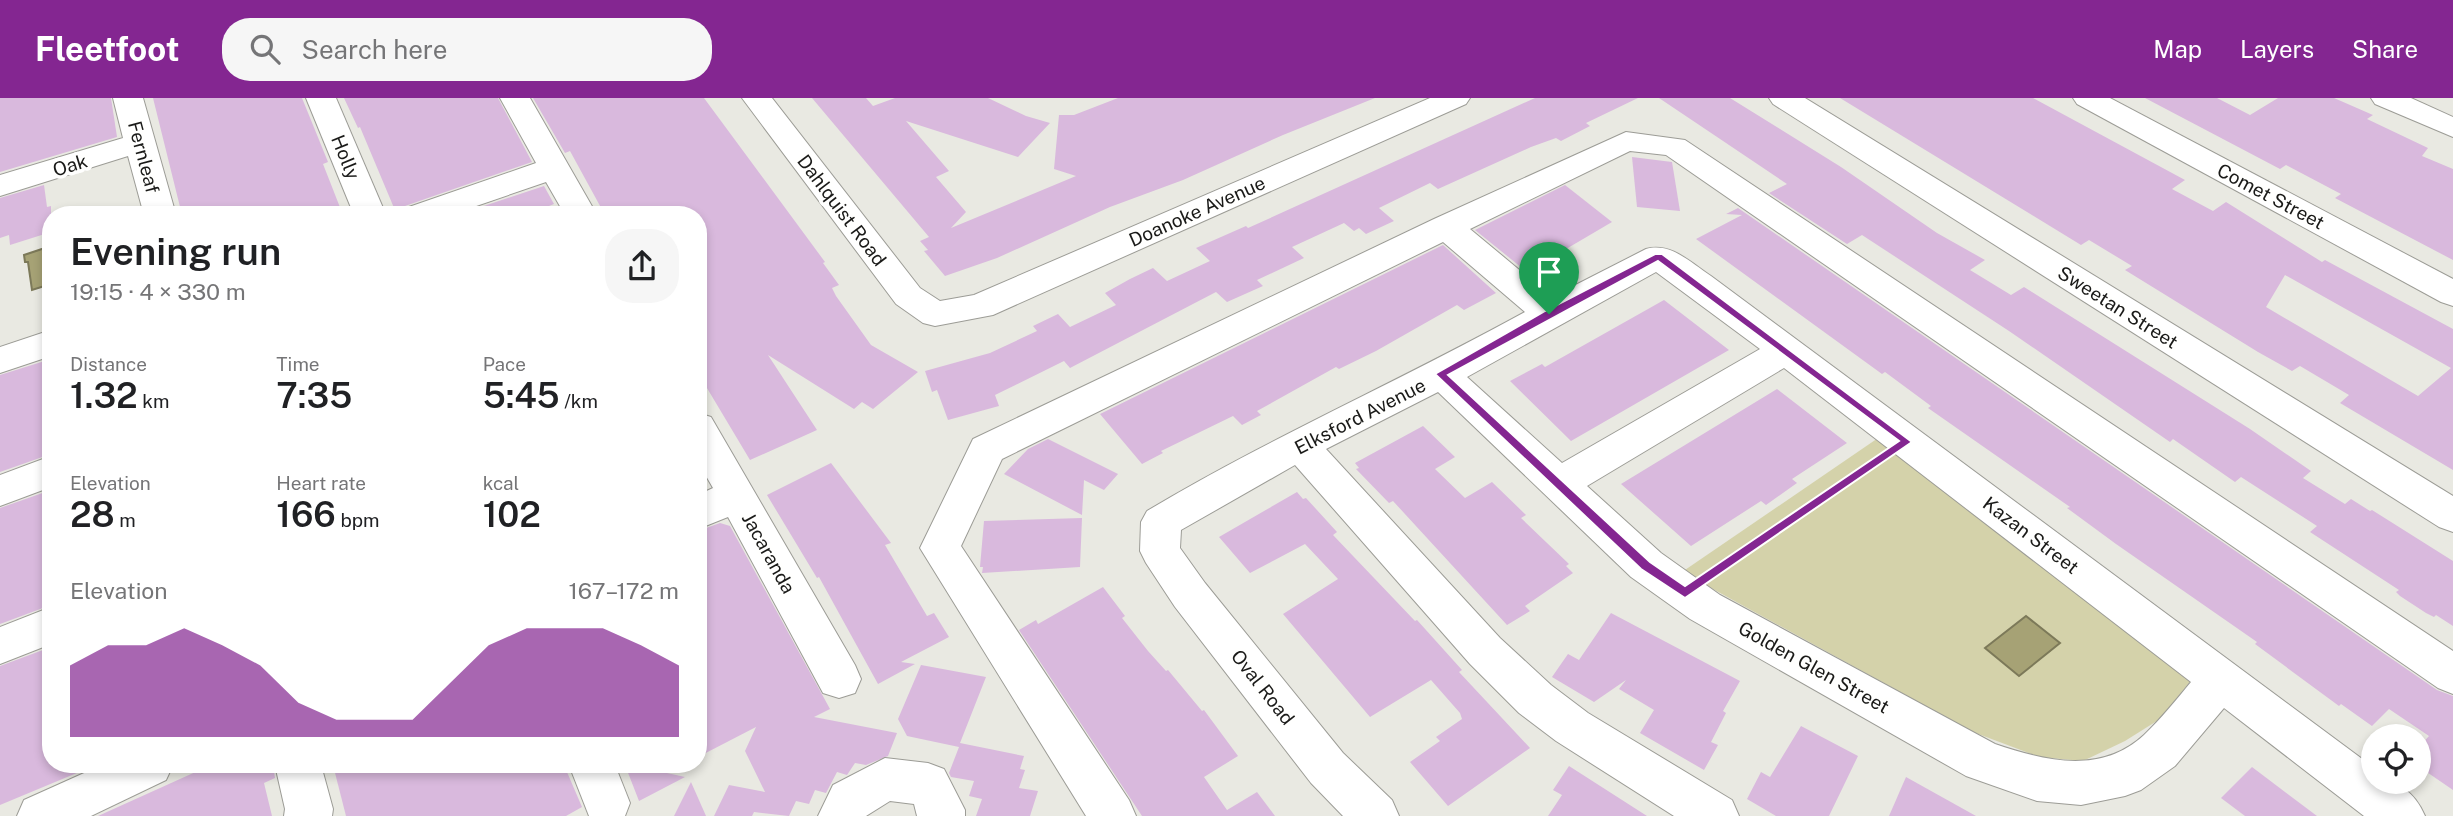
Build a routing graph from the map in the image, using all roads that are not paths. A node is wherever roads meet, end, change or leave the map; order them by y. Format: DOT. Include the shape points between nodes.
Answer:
graph roads {
  1 [pos="128,98"];
  2 [pos="321,98"];
  3 [pos="515,98"];
  4 [pos="757,98"];
  5 [pos="1455,98"];
  6 [pos="1784,98"];
  7 [pos="2088,98"];
  8 [pos="2386,98"];
  9 [pos="2453,128"];
  10 [pos="139,143"];
  11 [pos="554,168"];
  12 [pos="0,186"];
  13 [pos="157,206"];
  14 [pos="366,206"];
  15 [pos="444,206"];
  16 [pos="576,206"];
  17 [pos="1446,227"];
  18 [pos="1658,257"];
  19 [pos="2453,294"];
  20 [pos="935,314"];
  21 [pos="1549,314"];
  22 [pos="42,346"];
  23 [pos="1786,350"];
  24 [pos="0,360"];
  25 [pos="1441,374"];
  26 [pos="707,444"];
  27 [pos="1301,446"];
  28 [pos="42,475"];
  29 [pos="1558,484"];
  30 [pos="0,491"];
  31 [pos="736,495"];
  32 [pos="707,509"];
  33 [pos="2453,516"];
  34 [pos="1160,551"];
  35 [pos="42,629"];
  36 [pos="0,646"];
  37 [pos="2453,675"];
  38 [pos="839,679"];
  39 [pos="2222,679"];
  40 [pos="133,773"];
  41 [pos="300,773"];
  42 [pos="41,816"];
  43 [pos="308,816"];
  44 [pos="842,816"];
  45 [pos="941,816"];
  46 [pos="1112,816"];
  47 [pos="1375,816"];
  48 [pos="1715,816"];
  49 [pos="2401,816"];
  1 -- 10 [label="street, Fernleaf"];
  2 -- 14 [label="street, Holly"];
  3 -- 11 [label="street"];
  4 -- 20 [label="street, Dahlquist Road" via="908,296"];
  5 -- 20 [label="street, Doanoke Avenue" via="981,306"];
  6 -- 33 [label="street, Sweetan Street"];
  7 -- 19 [label="street, Comet Street"];
  8 -- 9 [label="street"];
  10 -- 12 [label="street, Oak"];
  10 -- 13 [label="street, Fernleaf"];
  11 -- 15 [label="street"];
  11 -- 16 [label="street"];
  17 -- 21 [label="street"];
  17 -- 37 [label="street" via="1626,141 1674,146"];
  17 -- 46 [label="street" via="987,449 940,548"];
  18 -- 21 [label="street, Elksford Avenue"];
  18 -- 23 [label="street, Kazan Street"];
  21 -- 25 [label="street, Elksford Avenue"];
  22 -- 24 [label="street"];
  23 -- 29 [label="street"];
  23 -- 39 [label="street, Kazan Street"];
  25 -- 27 [label="street, Elksford Avenue"];
  25 -- 29 [label="street, Golden Glen Street"];
  26 -- 31 [label="street, Jacaranda"];
  27 -- 34 [label="street, Elksford Avenue" via="1161,522"];
  27 -- 48 [label="street" via="1485,651 1535,699"];
  28 -- 30 [label="street"];
  29 -- 39 [label="street, Golden Glen Street" via="1646,565 1717,613 1982,761 2038,780 2081,783 2125,775 2159,751"];
  31 -- 32 [label="street"];
  31 -- 38 [label="street, Jacaranda"];
  34 -- 47 [label="street, Oval Road" via="1327,768"];
  35 -- 36 [label="street"];
  39 -- 49 [label="street, Kazan Street"];
  40 -- 42 [label="street"];
  41 -- 43 [label="street"];
  44 -- 45 [label="street" via="850,800 885,779 928,784"];
}
